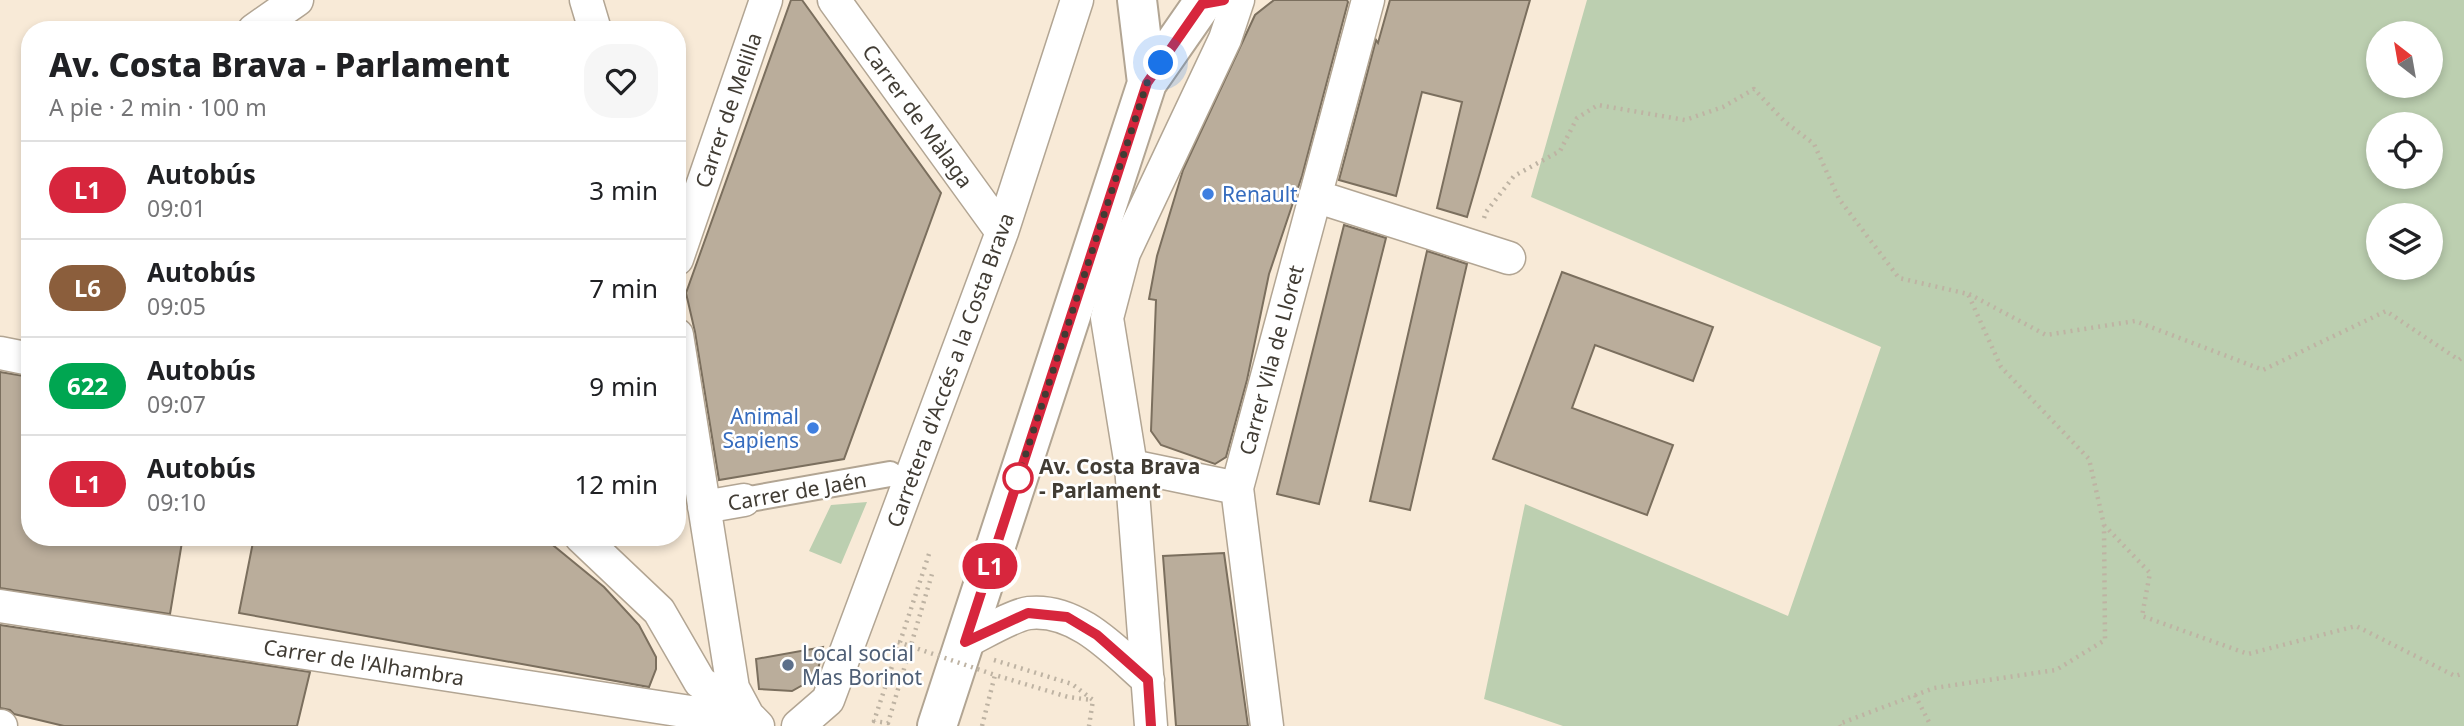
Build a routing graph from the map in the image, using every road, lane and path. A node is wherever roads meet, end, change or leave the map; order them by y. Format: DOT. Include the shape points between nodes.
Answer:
graph roads {
  1 [pos="297,0"];
  2 [pos="586,0"];
  3 [pos="766,0"];
  4 [pos="834,0"];
  5 [pos="1077,0"];
  6 [pos="1137,0"];
  7 [pos="1368,0"];
  8 [pos="1211,1"];
  9 [pos="267,21"];
  10 [pos="592,21"];
  11 [pos="1147,83"];
  12 [pos="1315,196"];
  13 [pos="1002,232"];
  14 [pos="686,233"];
  15 [pos="1476,246"];
  16 [pos="1509,258"];
  17 [pos="1968,294"];
  18 [pos="0,353"];
  19 [pos="2464,356"];
  20 [pos="21,357"];
  21 [pos="686,392"];
  22 [pos="1131,466"];
  23 [pos="890,474"];
  24 [pos="1237,488"];
  25 [pos="744,500"];
  26 [pos="704,507"];
  27 [pos="2104,525"];
  28 [pos="590,546"];
  29 [pos="929,554"];
  30 [pos="932,574"];
  31 [pos="0,606"];
  32 [pos="898,642"];
  33 [pos="965,642"];
  34 [pos="2464,673"];
  35 [pos="995,675"];
  36 [pos="1148,680"];
  37 [pos="985,686"];
  38 [pos="1914,695"];
  39 [pos="1093,700"];
  40 [pos="743,723"];
  41 [pos="1266,723"];
  42 [pos="798,726"];
  43 [pos="937,726"];
  44 [pos="982,726"];
  45 [pos="1089,726"];
  46 [pos="1151,726"];
  47 [pos="1840,726"];
  48 [pos="1931,726"];
  1 -- 9 [label="street"];
  2 -- 10 [label="street"];
  3 -- 14 [label="street, Carrer de Melilla"];
  4 -- 13 [label="street, Carrer de Màlaga"];
  5 -- 13 [label="street, Carretera d'Accés a la Costa Brava"];
  6 -- 11 [label="main road"];
  7 -- 12 [label="street, Carrer Vila de Lloret"];
  8 -- 11 [label="main road"];
  8 -- 22 [label="street" via="1225,39 1125,253 1107,318"];
  11 -- 33 [label="main road"];
  12 -- 15 [label="street"];
  12 -- 24 [label="street, Carrer Vila de Lloret"];
  13 -- 42 [label="street, Carretera d'Accés a la Costa Brava" via="828,700"];
  15 -- 16 [label="street"];
  15 -- 17 [label="path" via="1486,212 1514,176 1560,151 1577,118 1598,105 1685,120 1723,107 1755,89 1785,122 1814,144 1839,199 1899,278"];
  17 -- 19 [label="path" via="2046,335 2135,321 2263,370 2386,310 2459,360"];
  17 -- 27 [label="path" via="2001,368 2089,459"];
  18 -- 20 [label="street"];
  21 -- 26 [label="street"];
  22 -- 24 [label="street"];
  22 -- 36 [label="street"];
  23 -- 25 [label="street, Carrer de Jaén"];
  24 -- 41 [label="street, Carrer Vila de Lloret"];
  25 -- 26 [label="street, Carrer de Jaén"];
  26 -- 40 [label="street" via="733,688"];
  27 -- 34 [label="path" via="2150,573 2142,616 2248,654 2356,626 2455,676"];
  27 -- 38 [label="path" via="2105,640 2056,670"];
  28 -- 40 [label="street" via="659,611 700,682"];
  29 -- 32 [label="path"];
  30 -- 32 [label="path" via="888,723 874,721"];
  31 -- 40 [label="street, Carrer de l'Alhambra"];
  32 -- 35 [label="path, bridge"];
  33 -- 36 [label="street" via="1028,613 1067,617 1097,635"];
  33 -- 43 [label="main road"];
  35 -- 39 [label="path"];
  35 -- 44 [label="path"];
  36 -- 46 [label="street"];
  37 -- 39 [label="path" via="993,659 1072,684"];
  38 -- 47 [label="path"];
  38 -- 48 [label="path"];
  39 -- 45 [label="path"];
}
